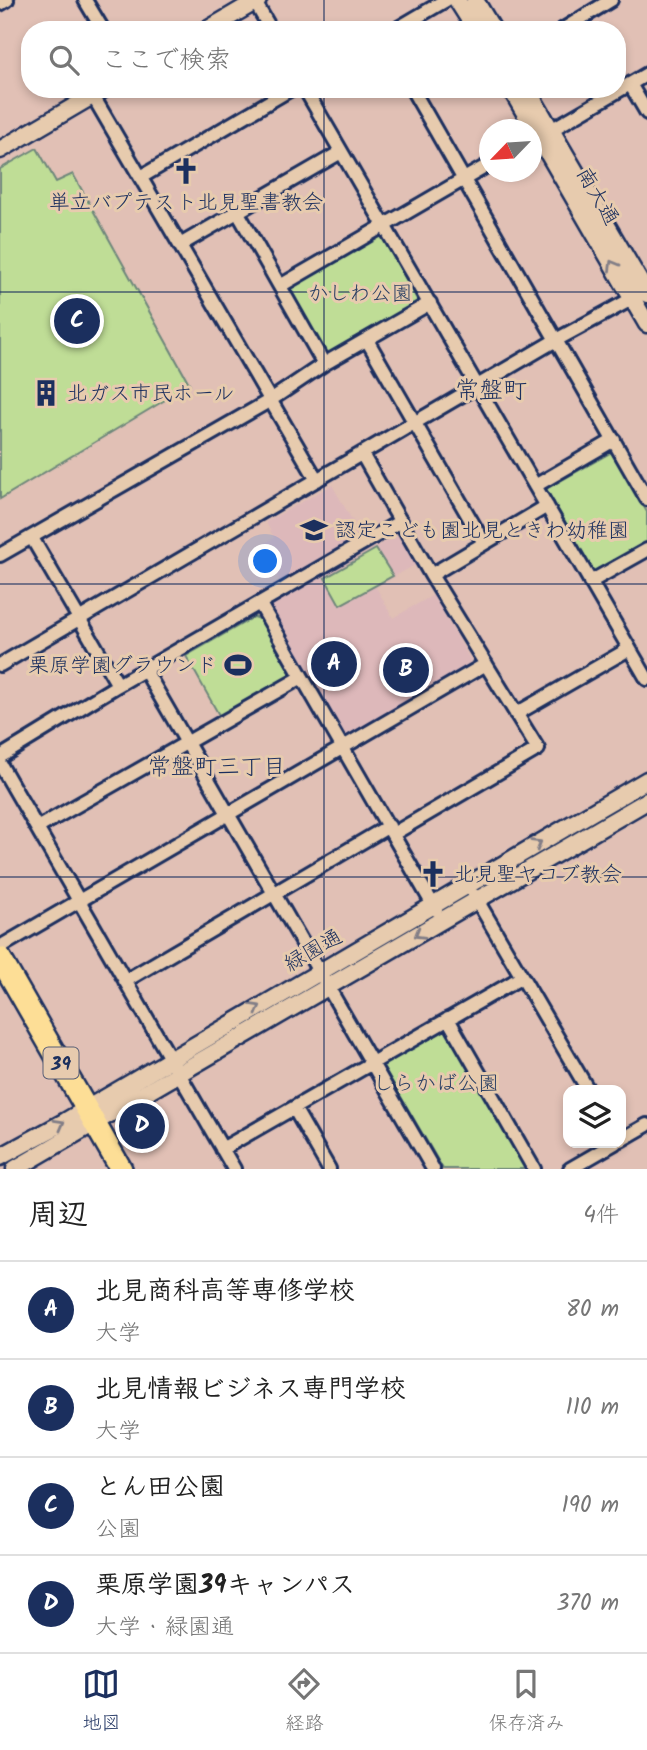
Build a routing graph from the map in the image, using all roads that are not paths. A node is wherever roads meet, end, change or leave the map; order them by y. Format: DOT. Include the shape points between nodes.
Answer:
graph roads {
  1 [pos="7,0"];
  2 [pos="85,0"];
  3 [pos="446,0"];
  4 [pos="457,0"];
  5 [pos="475,0"];
  6 [pos="611,0"];
  7 [pos="257,1"];
  8 [pos="0,4"];
  9 [pos="98,21"];
  10 [pos="223,21"];
  11 [pos="267,21"];
  12 [pos="410,21"];
  13 [pos="470,21"];
  14 [pos="488,21"];
  15 [pos="577,21"];
  16 [pos="647,74"];
  17 [pos="630,84"];
  18 [pos="626,86"];
  19 [pos="90,98"];
  20 [pos="102,98"];
  21 [pos="276,98"];
  22 [pos="310,98"];
  23 [pos="417,98"];
  24 [pos="518,98"];
  25 [pos="530,98"];
  26 [pos="606,98"];
  27 [pos="647,113"];
  28 [pos="531,119"];
  29 [pos="536,119"];
  30 [pos="542,135"];
  31 [pos="542,138"];
  32 [pos="0,150"];
  33 [pos="341,152"];
  34 [pos="479,169"];
  35 [pos="141,177"];
  36 [pos="463,178"];
  37 [pos="237,211"];
  38 [pos="384,223"];
  39 [pos="180,244"];
  40 [pos="280,286"];
  41 [pos="643,294"];
  42 [pos="430,303"];
  43 [pos="647,324"];
  44 [pos="367,340"];
  45 [pos="556,340"];
  46 [pos="324,364"];
  47 [pos="478,387"];
  48 [pos="269,401"];
  49 [pos="415,422"];
  50 [pos="614,440"];
  51 [pos="362,454"];
  52 [pos="317,481"];
  53 [pos="535,486"];
  54 [pos="647,499"];
  55 [pos="547,506"];
  56 [pos="401,521"];
  57 [pos="32,538"];
  58 [pos="484,543"];
  59 [pos="647,550"];
  60 [pos="0,555"];
  61 [pos="431,575"];
  62 [pos="590,582"];
  63 [pos="260,604"];
  64 [pos="79,619"];
  65 [pos="629,649"];
  66 [pos="485,664"];
  67 [pos="0,665"];
  68 [pos="145,670"];
  69 [pos="302,677"];
  70 [pos="647,679"];
  71 [pos="118,685"];
  72 [pos="516,714"];
  73 [pos="187,743"];
  74 [pos="343,748"];
  75 [pos="0,757"];
  76 [pos="0,764"];
  77 [pos="647,780"];
  78 [pos="647,801"];
  79 [pos="229,814"];
  80 [pos="37,828"];
  81 [pos="391,830"];
  82 [pos="469,886"];
  83 [pos="275,894"];
  84 [pos="478,900"];
  85 [pos="80,902"];
  86 [pos="433,905"];
  87 [pos="442,920"];
  88 [pos="0,947"];
  89 [pos="0,958"];
  90 [pos="319,971"];
  91 [pos="522,977"];
  92 [pos="125,981"];
  93 [pos="329,988"];
  94 [pos="448,1019"];
  95 [pos="171,1058"];
  96 [pos="373,1063"];
  97 [pos="180,1074"];
  98 [pos="585,1085"];
  99 [pos="294,1108"];
  100 [pos="91,1116"];
  101 [pos="647,1125"];
  102 [pos="626,1137"];
  103 [pos="606,1148"];
  104 [pos="222,1149"];
  105 [pos="0,1156"];
  106 [pos="7,1169"];
  107 [pos="15,1169"];
  108 [pos="121,1169"];
  109 [pos="234,1169"];
  110 [pos="329,1169"];
  111 [pos="433,1169"];
  112 [pos="534,1169"];
  113 [pos="570,1169"];
  1 -- 8 [label="street"];
  2 -- 9 [label="street"];
  3 -- 12 [label="street"];
  4 -- 13 [label="street"];
  5 -- 14 [label="street"];
  6 -- 15 [label="street"];
  7 -- 10 [label="street"];
  7 -- 11 [label="street"];
  16 -- 17 [label="street"];
  17 -- 18 [label="street"];
  17 -- 27 [label="street"];
  19 -- 32 [label="street"];
  20 -- 35 [label="street"];
  21 -- 35 [label="street"];
  22 -- 33 [label="street"];
  23 -- 36 [label="street"];
  24 -- 28 [label="street, 南大通"];
  25 -- 29 [label="street, 南大通"];
  26 -- 30 [label="street"];
  31 -- 41 [label="street, 南大通"];
  33 -- 37 [label="street"];
  33 -- 38 [label="street"];
  34 -- 36 [label="street"];
  35 -- 39 [label="street"];
  36 -- 38 [label="street"];
  36 -- 45 [label="street"];
  37 -- 39 [label="street"];
  37 -- 40 [label="street"];
  38 -- 40 [label="street"];
  38 -- 42 [label="street"];
  39 -- 48 [label="street"];
  40 -- 46 [label="street"];
  41 -- 43 [label="street, 南大通"];
  41 -- 45 [label="street"];
  42 -- 44 [label="street"];
  42 -- 47 [label="street"];
  44 -- 46 [label="street"];
  44 -- 49 [label="street"];
  45 -- 47 [label="street"];
  45 -- 50 [label="street"];
  46 -- 48 [label="street"];
  47 -- 49 [label="street"];
  47 -- 53 [label="street"];
  48 -- 52 [label="street"];
  48 -- 57 [label="street"];
  49 -- 51 [label="street"];
  49 -- 58 [label="street"];
  50 -- 53 [label="street"];
  50 -- 54 [label="street"];
  51 -- 52 [label="street"];
  51 -- 56 [label="street"];
  52 -- 64 [label="street"];
  53 -- 55 [label="street"];
  55 -- 58 [label="street"];
  55 -- 62 [label="street"];
  56 -- 61 [label="street"];
  56 -- 63 [label="street"];
  57 -- 60 [label="street"];
  57 -- 64 [label="street"];
  58 -- 61 [label="street"];
  59 -- 62 [label="street"];
  61 -- 66 [label="street"];
  62 -- 65 [label="street"];
  63 -- 68 [label="street"];
  63 -- 69 [label="street"];
  64 -- 67 [label="street"];
  64 -- 71 [label="street"];
  65 -- 70 [label="street"];
  65 -- 72 [label="street"];
  66 -- 72 [label="street"];
  66 -- 74 [label="street"];
  68 -- 71 [label="street"];
  68 -- 73 [label="street"];
  69 -- 73 [label="street"];
  69 -- 74 [label="street"];
  71 -- 75 [label="street"];
  72 -- 81 [label="street" via="538,749"];
  73 -- 79 [label="street"];
  73 -- 80 [label="street"];
  74 -- 79 [label="street"];
  74 -- 81 [label="street"];
  76 -- 80 [label="street"];
  82 -- 77 [label="street, 緑園通, one-way"];
  78 -- 84 [label="street, 緑園通"];
  79 -- 83 [label="street"];
  79 -- 85 [label="street"];
  80 -- 85 [label="street"];
  81 -- 83 [label="street"];
  81 -- 86 [label="street"];
  82 -- 84 [label="street"];
  82 -- 86 [label="street, 緑園通"];
  83 -- 90 [label="street"];
  83 -- 92 [label="street"];
  84 -- 87 [label="street, 緑園通"];
  84 -- 91 [label="street"];
  85 -- 88 [label="street"];
  85 -- 92 [label="street"];
  86 -- 87 [label="street"];
  86 -- 90 [label="street, 緑園通"];
  87 -- 93 [label="street, 緑園通, one-way"];
  89 -- 100 [label="highway, 39"];
  90 -- 93 [label="street"];
  95 -- 90 [label="street, 緑園通, one-way"];
  91 -- 94 [label="street"];
  91 -- 98 [label="street"];
  92 -- 95 [label="street"];
  93 -- 96 [label="street"];
  93 -- 97 [label="street, 緑園通"];
  94 -- 96 [label="street"];
  94 -- 112 [label="street"];
  95 -- 97 [label="street"];
  95 -- 100 [label="street, 緑園通"];
  96 -- 99 [label="street"];
  96 -- 111 [label="street"];
  97 -- 100 [label="street, 緑園通"];
  97 -- 104 [label="street"];
  99 -- 104 [label="street"];
  99 -- 110 [label="street"];
  105 -- 100 [label="street, 緑園通, one-way"];
  100 -- 107 [label="street, 緑園通"];
  100 -- 108 [label="highway, 39"];
  101 -- 102 [label="street"];
  103 -- 113 [label="street"];
  104 -- 109 [label="street"];
  105 -- 106 [label="street"];
}
